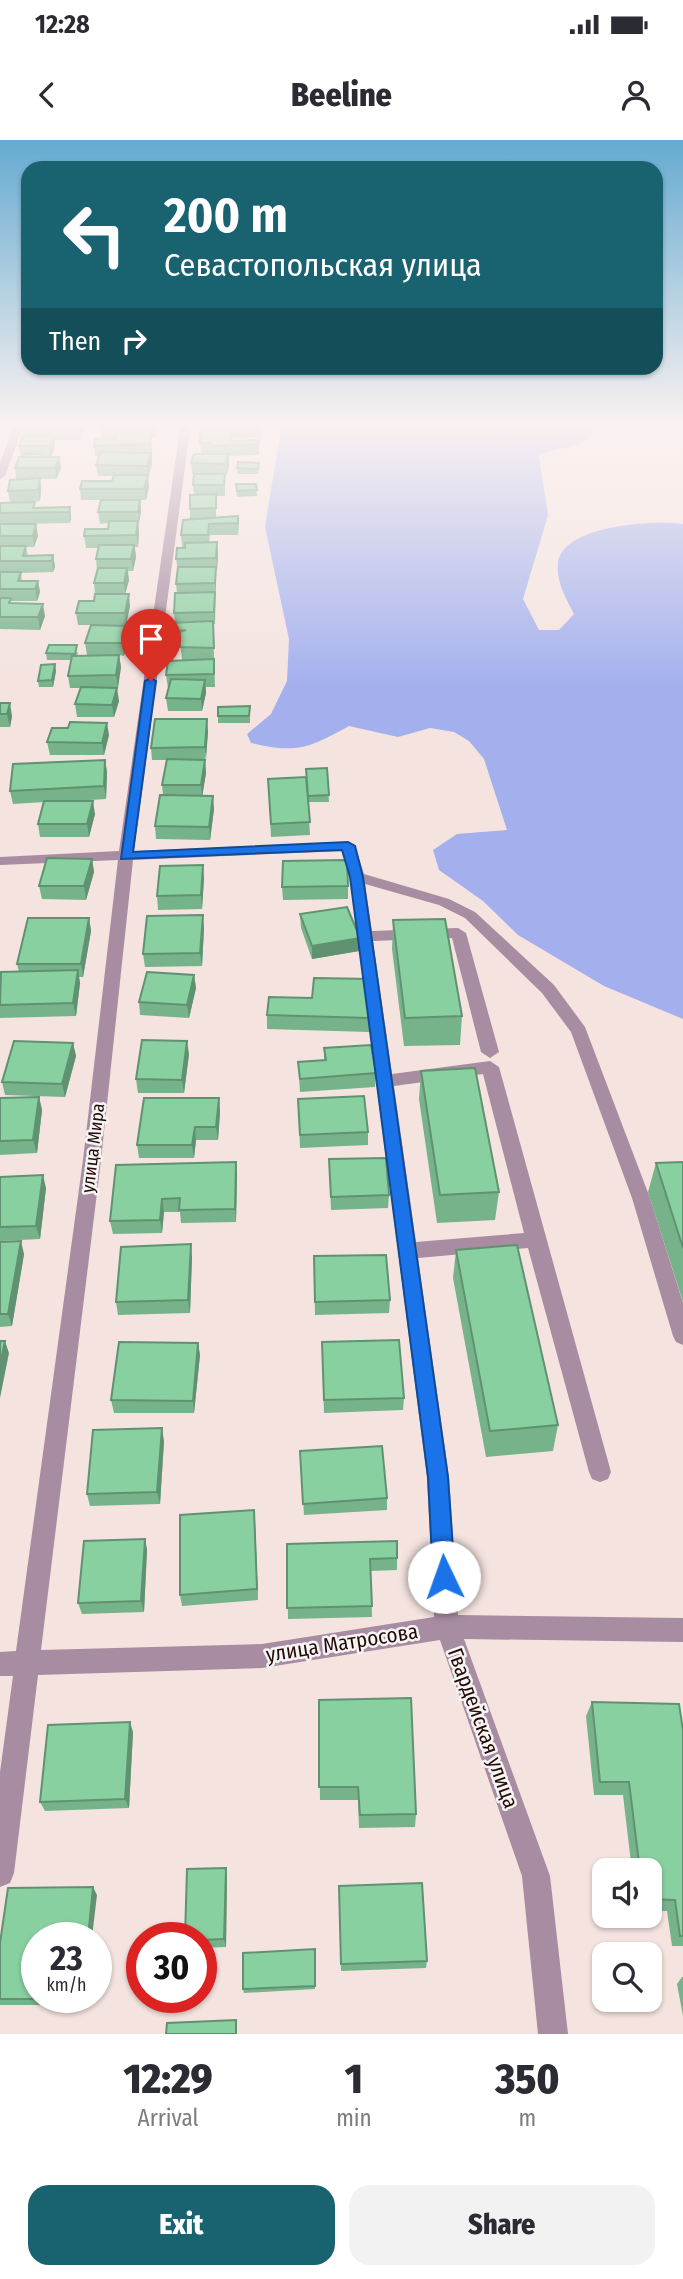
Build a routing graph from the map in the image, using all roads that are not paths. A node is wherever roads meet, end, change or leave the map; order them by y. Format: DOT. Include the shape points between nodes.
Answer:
graph roads {
  1 [pos="174,510"];
  2 [pos="125,857"];
  3 [pos="0,861"];
  4 [pos="356,877"];
  5 [pos="364,936"];
  6 [pos="490,1052"];
  7 [pos="384,1081"];
  8 [pos="535,1240"];
  9 [pos="407,1251"];
  10 [pos="683,1336"];
  11 [pos="600,1472"];
  12 [pos="447,1627"];
  13 [pos="683,1630"];
  14 [pos="26,1663"];
  15 [pos="0,1664"];
  16 [pos="0,1873"];
  17 [pos="553,2034"];
  1 -- 2 [label="street, улица Мира"];
  2 -- 3 [label="street"];
  2 -- 4 [label="street, Гвардейская улица" via="348,846"];
  2 -- 14 [label="street, улица Мира" via="92,1160"];
  4 -- 5 [label="street, Гвардейская улица"];
  4 -- 10 [label="street" via="444,902 470,915 548,989 579,1031 641,1198"];
  5 -- 6 [label="street" via="458,933"];
  5 -- 7 [label="street, Гвардейская улица"];
  7 -- 8 [label="street" via="490,1067"];
  7 -- 9 [label="street, Гвардейская улица"];
  8 -- 9 [label="street"];
  8 -- 11 [label="street"];
  9 -- 12 [label="street, Гвардейская улица" via="438,1477"];
  12 -- 13 [label="street, улица Матросова"];
  12 -- 14 [label="street, улица Матросова" via="262,1656"];
  12 -- 17 [label="street, Гвардейская улица" via="536,1876"];
  14 -- 15 [label="street, улица Матросова"];
  14 -- 16 [label="street, улица Мира"];
}
